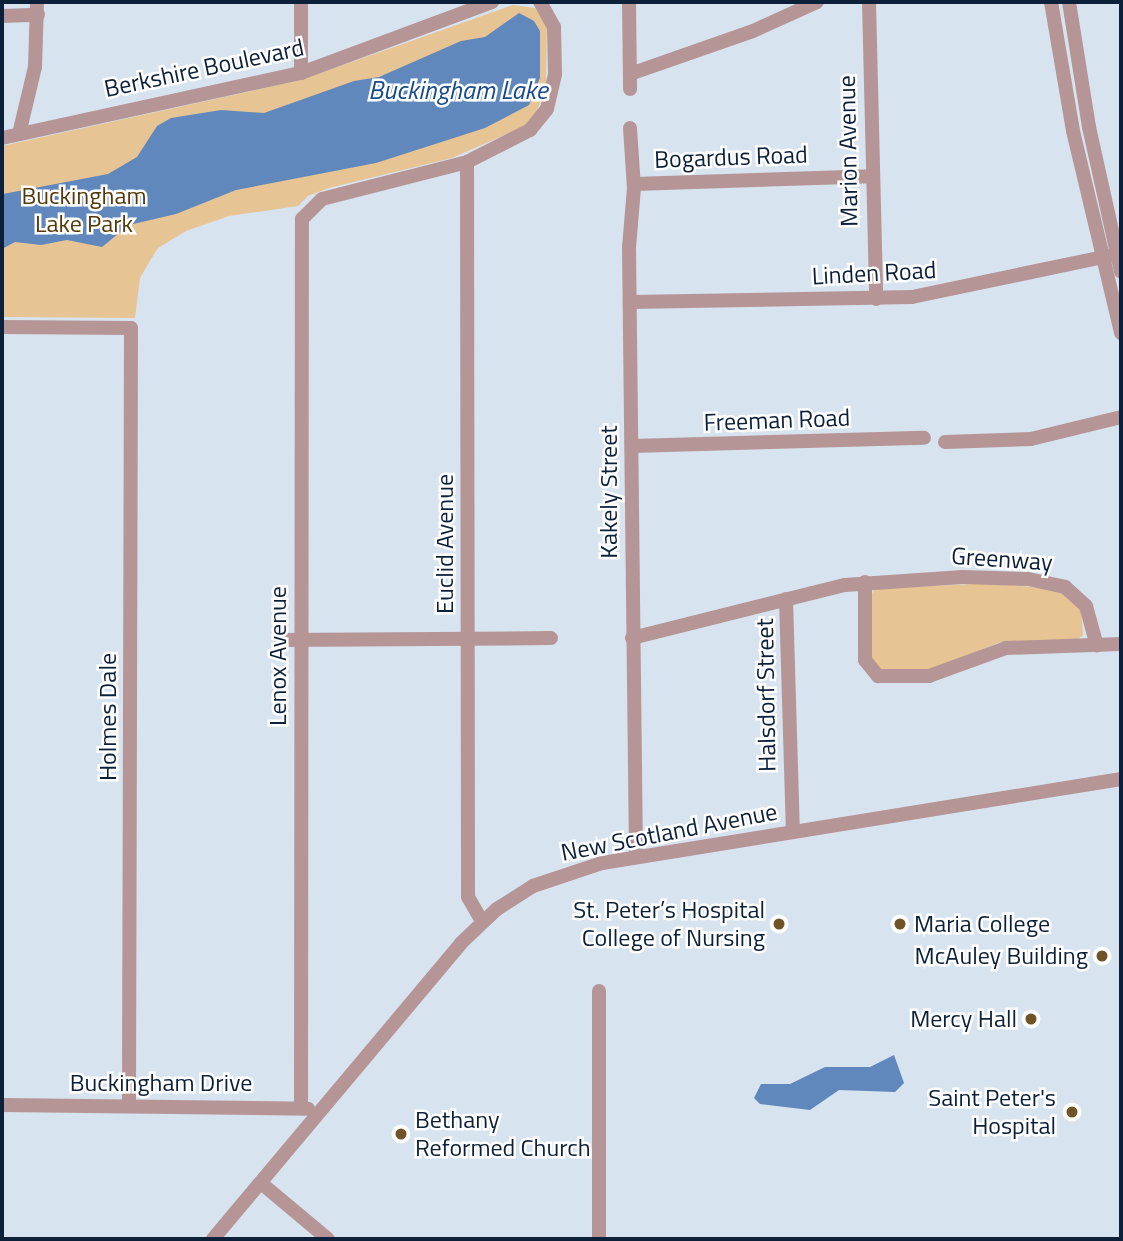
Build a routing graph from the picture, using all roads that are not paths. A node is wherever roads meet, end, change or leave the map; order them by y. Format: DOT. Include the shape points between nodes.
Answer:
graph roads {
  1 [pos="301,2"];
  2 [pos="492,2"];
  3 [pos="540,2"];
  4 [pos="629,2"];
  5 [pos="817,2"];
  6 [pos="869,2"];
  7 [pos="1051,2"];
  8 [pos="1069,2"];
  9 [pos="465,6"];
  10 [pos="38,8"];
  11 [pos="2,16"];
  12 [pos="1078,62"];
  13 [pos="1060,66"];
  14 [pos="301,73"];
  15 [pos="1089,127"];
  16 [pos="630,128"];
  17 [pos="1073,131"];
  18 [pos="19,134"];
  19 [pos="2,138"];
  20 [pos="467,162"];
  21 [pos="871,176"];
  22 [pos="634,184"];
  23 [pos="1117,254"];
  24 [pos="1100,258"];
  25 [pos="1121,271"];
  26 [pos="876,299"];
  27 [pos="630,302"];
  28 [pos="2,327"];
  29 [pos="1121,334"];
  30 [pos="1121,417"];
  31 [pos="924,438"];
  32 [pos="945,442"];
  33 [pos="632,446"];
  34 [pos="865,582"];
  35 [pos="786,599"];
  36 [pos="468,638"];
  37 [pos="551,638"];
  38 [pos="632,638"];
  39 [pos="281,640"];
  40 [pos="300,640"];
  41 [pos="1121,644"];
  42 [pos="1097,646"];
  43 [pos="1121,779"];
  44 [pos="793,832"];
  45 [pos="636,857"];
  46 [pos="482,921"];
  47 [pos="599,990"];
  48 [pos="2,1105"];
  49 [pos="129,1105"];
  50 [pos="301,1105"];
  51 [pos="317,1115"];
  52 [pos="261,1183"];
  53 [pos="213,1239"];
  54 [pos="328,1239"];
  55 [pos="599,1239"];
  1 -- 14 [label="street"];
  2 -- 9 [label="street, Berkshire Boulevard"];
  3 -- 20 [label="street" via="554,27 555,74 547,109 525,134"];
  4 -- 5 [label="street" via="630,81"];
  6 -- 21 [label="street, Marion Avenue"];
  7 -- 13 [label="street"];
  8 -- 12 [label="street"];
  9 -- 14 [label="street, Berkshire Boulevard"];
  10 -- 11 [label="street"];
  10 -- 18 [label="street" via="35,67"];
  12 -- 13 [label="street"];
  12 -- 15 [label="street"];
  13 -- 17 [label="street"];
  14 -- 18 [label="street, Berkshire Boulevard"];
  15 -- 17 [label="street"];
  15 -- 23 [label="street"];
  16 -- 22 [label="street, Kakely Street"];
  17 -- 24 [label="street"];
  18 -- 19 [label="street, Berkshire Boulevard"];
  20 -- 36 [label="street, Euclid Avenue"];
  20 -- 40 [label="street, Lenox Avenue" via="334,195 308,208 301,226"];
  21 -- 22 [label="street, Bogardus Road"];
  21 -- 26 [label="street, Marion Avenue"];
  22 -- 27 [label="street, Kakely Street"];
  23 -- 24 [label="street, Linden Road"];
  23 -- 25 [label="street"];
  24 -- 26 [label="street, Linden Road" via="942,293"];
  24 -- 29 [label="street"];
  26 -- 27 [label="street, Linden Road"];
  27 -- 33 [label="street, Kakely Street"];
  28 -- 49 [label="street, Holmes Dale" via="131,328"];
  30 -- 32 [label="street" via="1031,439"];
  31 -- 33 [label="street, Freeman Road"];
  33 -- 38 [label="street, Kakely Street"];
  34 -- 35 [label="street, Greenway"];
  34 -- 42 [label="street, Greenway" via="963,577 1058,583 1085,603"];
  34 -- 42 [label="street" via="865,660 878,676 937,674 1006,648"];
  35 -- 38 [label="street, Greenway"];
  35 -- 44 [label="street, Halsdorf Street"];
  36 -- 37 [label="street"];
  36 -- 40 [label="street"];
  36 -- 46 [label="street, Euclid Avenue" via="468,897"];
  38 -- 45 [label="street, Kakely Street"];
  39 -- 40 [label="street"];
  40 -- 50 [label="street, Lenox Avenue"];
  41 -- 42 [label="street"];
  43 -- 44 [label="street, New Scotland Avenue"];
  44 -- 45 [label="street, New Scotland Avenue"];
  45 -- 46 [label="street, New Scotland Avenue" via="552,878"];
  46 -- 51 [label="street, New Scotland Avenue"];
  47 -- 55 [label="street"];
  48 -- 49 [label="street, Buckingham Drive"];
  49 -- 50 [label="street, Buckingham Drive"];
  50 -- 51 [label="street"];
  51 -- 52 [label="street, New Scotland Avenue"];
  52 -- 53 [label="street, New Scotland Avenue"];
  52 -- 54 [label="street"];
}
